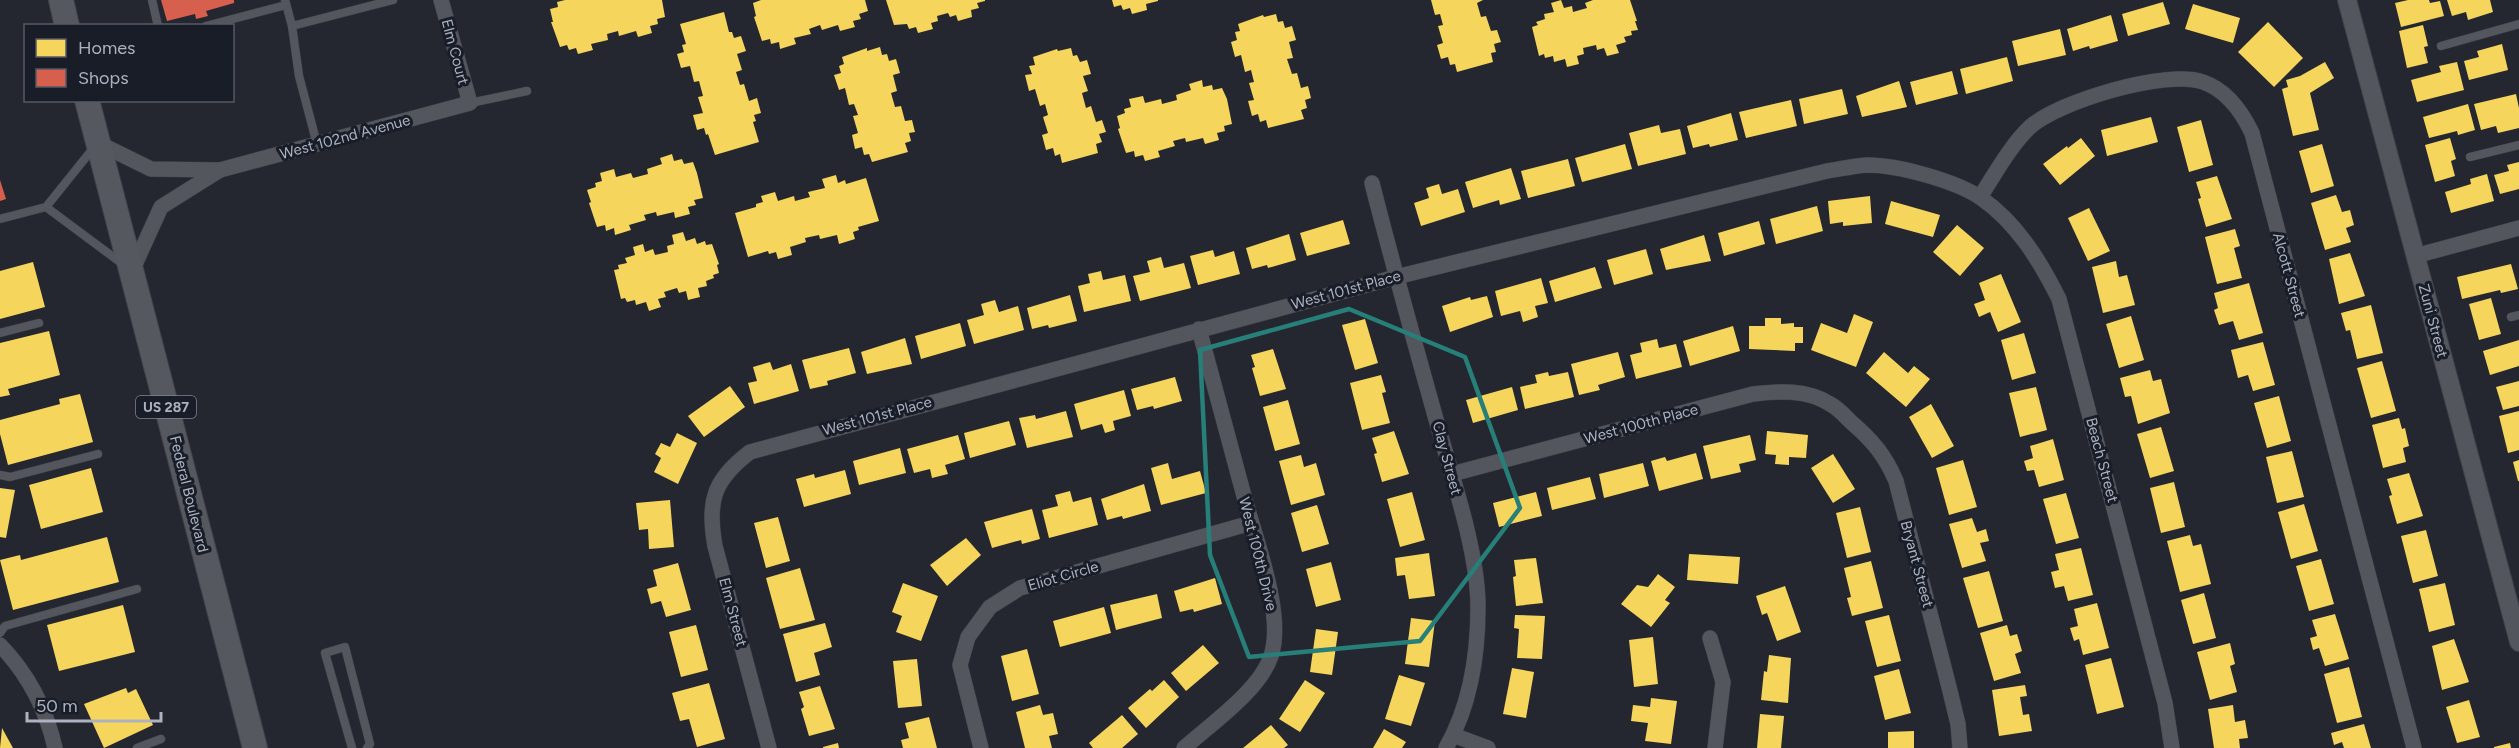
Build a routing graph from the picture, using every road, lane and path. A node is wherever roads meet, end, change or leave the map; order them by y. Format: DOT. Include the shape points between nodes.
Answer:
graph roads {
  1 [pos="61,0"];
  2 [pos="152,0"];
  3 [pos="393,0"];
  4 [pos="441,0"];
  5 [pos="2347,0"];
  6 [pos="285,2"];
  7 [pos="67,24"];
  8 [pos="158,24"];
  9 [pos="213,24"];
  10 [pos="2519,24"];
  11 [pos="292,26"];
  12 [pos="2441,46"];
  13 [pos="527,91"];
  14 [pos="88,102"];
  15 [pos="470,104"];
  16 [pos="98,143"];
  17 [pos="318,144"];
  18 [pos="2519,145"];
  19 [pos="2470,158"];
  20 [pos="220,170"];
  21 [pos="1372,183"];
  22 [pos="1980,197"];
  23 [pos="46,207"];
  24 [pos="0,219"];
  25 [pos="2519,228"];
  26 [pos="2415,256"];
  27 [pos="132,272"];
  28 [pos="1396,277"];
  29 [pos="39,323"];
  30 [pos="1199,329"];
  31 [pos="0,333"];
  32 [pos="1830,404"];
  33 [pos="98,454"];
  34 [pos="1452,474"];
  35 [pos="0,475"];
  36 [pos="726,477"];
  37 [pos="1251,523"];
  38 [pos="137,589"];
  39 [pos="0,633"];
  40 [pos="1710,638"];
  41 [pos="2519,642"];
  42 [pos="0,645"];
  43 [pos="161,739"];
  44 [pos="1449,742"];
  45 [pos="55,748"];
  46 [pos="138,748"];
  47 [pos="255,748"];
  48 [pos="352,748"];
  49 [pos="367,748"];
  50 [pos="769,748"];
  51 [pos="981,748"];
  52 [pos="1184,748"];
  53 [pos="1488,748"];
  54 [pos="1715,748"];
  55 [pos="1960,748"];
  56 [pos="2172,748"];
  57 [pos="2414,748"];
  1 -- 7 [label="main road"];
  2 -- 8 [label="lane"];
  3 -- 11 [label="lane"];
  4 -- 15 [label="street, Elm Court"];
  5 -- 26 [label="street, Zuni Street"];
  6 -- 9 [label="lane"];
  6 -- 11 [label="lane"];
  10 -- 12 [label="lane"];
  11 -- 17 [label="lane" via="299,76"];
  13 -- 15 [label="lane"];
  14 -- 16 [label="main road, Federal Boulevard / US 287"];
  15 -- 17 [label="street, West 102nd Avenue"];
  16 -- 20 [label="street, West 102nd Avenue" via="151,169"];
  16 -- 23 [label="lane"];
  16 -- 27 [label="main road, Federal Boulevard / US 287"];
  17 -- 20 [label="street, West 102nd Avenue"];
  18 -- 19 [label="lane"];
  20 -- 27 [label="street, West 102nd Avenue" via="161,207"];
  21 -- 28 [label="street, Clay Street"];
  22 -- 28 [label="street, West 101st Place" via="1928,176 1869,165 1852,167"];
  22 -- 56 [label="street, Beach Street" via="2024,240 2041,262 2059,298 2165,703"];
  22 -- 57 [label="street, Alcott Street" via="2029,128 2056,109 2079,100 2174,78 2204,82 2237,106 2252,133"];
  23 -- 24 [label="lane"];
  23 -- 27 [label="lane"];
  25 -- 26 [label="street"];
  26 -- 41 [label="street, Zuni Street"];
  27 -- 47 [label="main road, Federal Boulevard / US 287"];
  28 -- 30 [label="street, West 101st Place"];
  28 -- 34 [label="street, Clay Street"];
  29 -- 31 [label="lane"];
  30 -- 36 [label="street, West 101st Place" via="768,445 750,452"];
  30 -- 37 [label="street, West 100th Drive"];
  32 -- 34 [label="street, West 100th Place" via="1786,391 1753,394"];
  32 -- 55 [label="street, Bryant Street" via="1876,444 1896,481 1958,724"];
  33 -- 35 [label="lane" via="10,477"];
  34 -- 44 [label="street, Clay Street" via="1469,545 1478,607 1471,681 1465,707"];
  36 -- 50 [label="street, Elm Street" via="716,490 711,519"];
  37 -- 51 [label="street, Eliot Circle" via="1020,588 990,607 968,637 960,665"];
  37 -- 52 [label="street, West 100th Drive" via="1273,611 1271,656 1248,690"];
  38 -- 39 [label="lane" via="5,626"];
  40 -- 54 [label="street" via="1723,681"];
  42 -- 45 [label="street" via="39,696"];
  43 -- 46 [label="lane"];
  44 -- 53 [label="street"];
  48 -- 49 [label="lane" via="325,653 345,647 370,744"];
}
